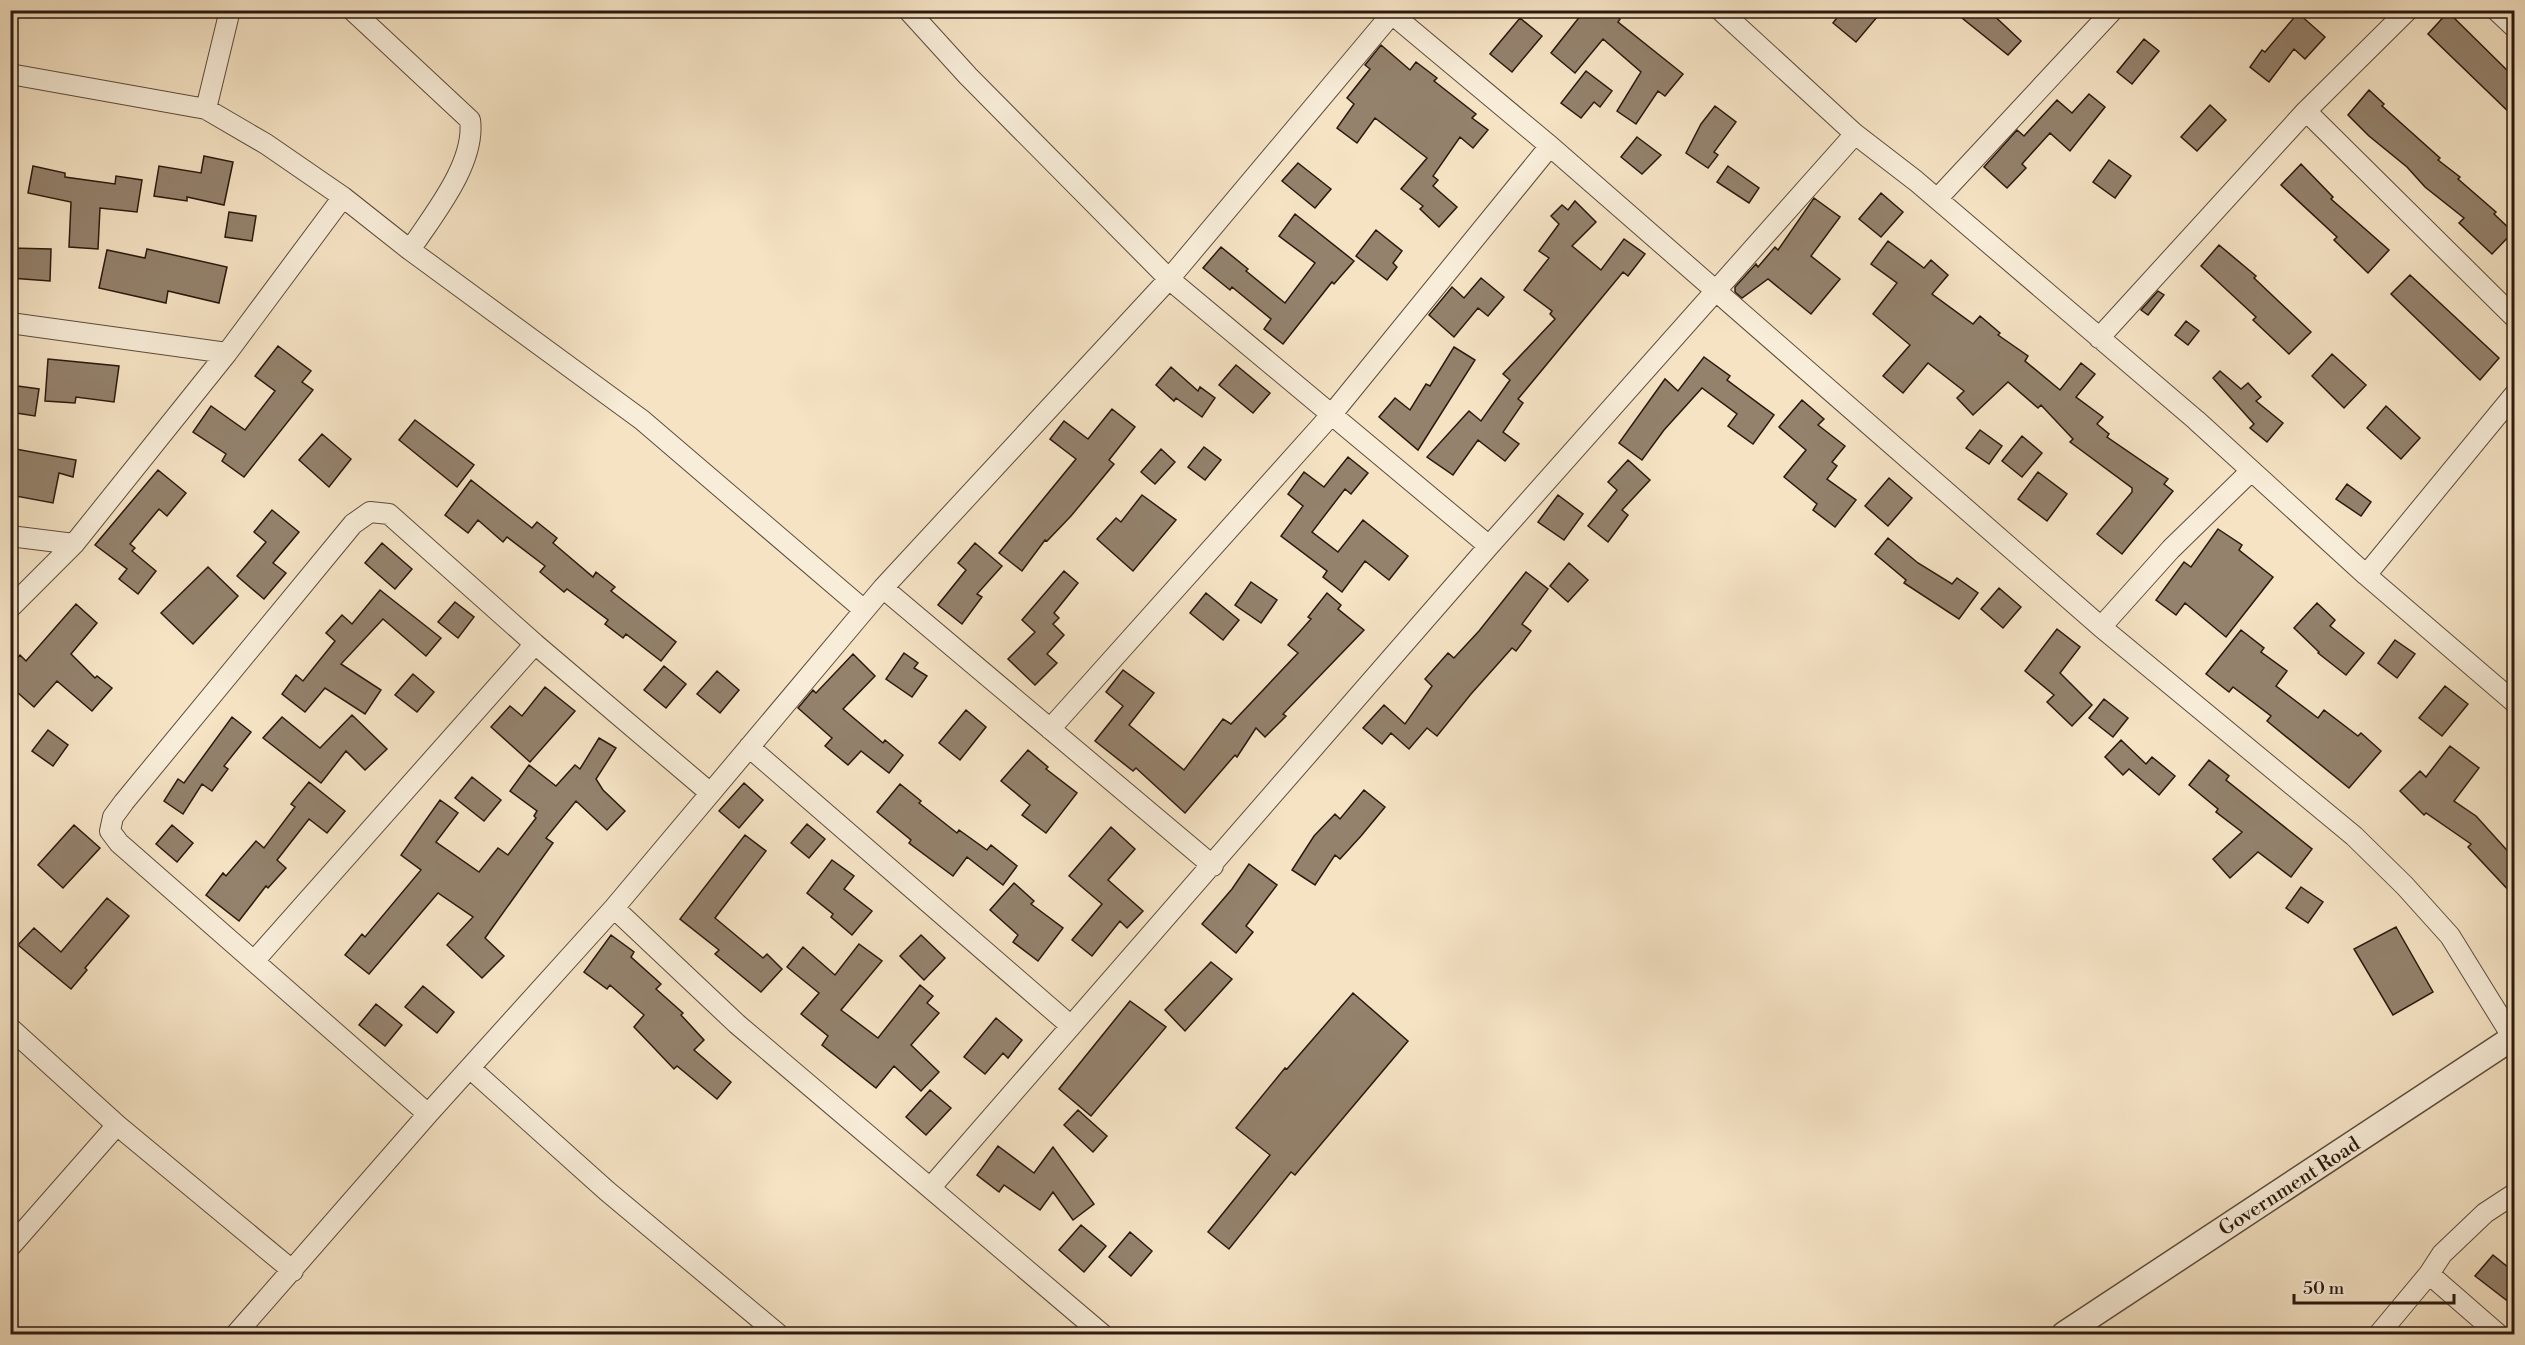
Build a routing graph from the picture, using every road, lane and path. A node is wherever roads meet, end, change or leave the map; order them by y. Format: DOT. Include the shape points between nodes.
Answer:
graph roads {
  1 [pos="230,10"];
  2 [pos="352,10"];
  3 [pos="908,10"];
  4 [pos="1720,10"];
  5 [pos="2113,10"];
  6 [pos="2408,10"];
  7 [pos="2496,10"];
  8 [pos="1394,12"];
  9 [pos="2514,27"];
  10 [pos="10,74"];
  11 [pos="206,110"];
  12 [pos="2306,111"];
  13 [pos="1855,134"];
  14 [pos="1550,146"];
  15 [pos="342,197"];
  16 [pos="1937,199"];
  17 [pos="410,250"];
  18 [pos="1169,279"];
  19 [pos="1715,290"];
  20 [pos="2514,317"];
  21 [pos="10,323"];
  22 [pos="2099,338"];
  23 [pos="227,353"];
  24 [pos="2514,395"];
  25 [pos="1332,414"];
  26 [pos="2251,471"];
  27 [pos="10,536"];
  28 [pos="74,544"];
  29 [pos="1489,546"];
  30 [pos="2366,575"];
  31 [pos="883,588"];
  32 [pos="10,608"];
  33 [pos="864,610"];
  34 [pos="2101,627"];
  35 [pos="535,645"];
  36 [pos="2514,702"];
  37 [pos="1050,729"];
  38 [pos="749,747"];
  39 [pos="709,792"];
  40 [pos="1213,866"];
  41 [pos="614,908"];
  42 [pos="255,960"];
  43 [pos="1071,1026"];
  44 [pos="10,1028"];
  45 [pos="2514,1038"];
  46 [pos="471,1069"];
  47 [pos="428,1114"];
  48 [pos="117,1125"];
  49 [pos="931,1187"];
  50 [pos="2514,1194"];
  51 [pos="10,1247"];
  52 [pos="293,1271"];
  53 [pos="2429,1274"];
  54 [pos="1088,1330"];
  55 [pos="236,1335"];
  56 [pos="778,1335"];
  57 [pos="2064,1335"];
  58 [pos="2379,1335"];
  59 [pos="2498,1335"];
  1 -- 11 [label="street"];
  2 -- 17 [label="street" via="470,120 469,151"];
  3 -- 18 [label="street"];
  4 -- 13 [label="street"];
  5 -- 16 [label="street"];
  6 -- 12 [label="street"];
  7 -- 9 [label="street"];
  8 -- 14 [label="street"];
  8 -- 18 [label="street"];
  10 -- 11 [label="street"];
  11 -- 15 [label="street" via="266,144"];
  12 -- 20 [label="street"];
  12 -- 22 [label="street"];
  13 -- 16 [label="street"];
  13 -- 19 [label="street"];
  14 -- 19 [label="street"];
  14 -- 25 [label="street"];
  15 -- 17 [label="street"];
  15 -- 23 [label="street"];
  16 -- 22 [label="street"];
  17 -- 33 [label="street" via="642,420"];
  18 -- 25 [label="street"];
  18 -- 31 [label="street"];
  19 -- 29 [label="street"];
  19 -- 34 [label="street"];
  21 -- 23 [label="street"];
  22 -- 26 [label="street"];
  23 -- 28 [label="street"];
  24 -- 30 [label="street"];
  25 -- 29 [label="street"];
  25 -- 37 [label="street"];
  26 -- 30 [label="street"];
  26 -- 34 [label="street" via="2170,549"];
  27 -- 28 [label="street"];
  28 -- 32 [label="street"];
  29 -- 40 [label="street"];
  30 -- 36 [label="street"];
  31 -- 33 [label="street"];
  31 -- 37 [label="street"];
  33 -- 38 [label="street"];
  34 -- 45 [label="street" via="2354,836 2406,886 2450,936"];
  35 -- 39 [label="street"];
  35 -- 42 [label="street"];
  35 -- 42 [label="street" via="389,514 370,512 353,524 124,802 111,824 110,831 120,843"];
  37 -- 40 [label="street"];
  38 -- 39 [label="street"];
  38 -- 43 [label="street"];
  39 -- 41 [label="street"];
  40 -- 43 [label="street"];
  41 -- 46 [label="street"];
  41 -- 49 [label="street" via="737,1024"];
  42 -- 47 [label="street"];
  43 -- 49 [label="street"];
  44 -- 48 [label="street"];
  45 -- 57 [label="street, Government Road"];
  46 -- 47 [label="street"];
  46 -- 56 [label="street" via="607,1191"];
  47 -- 52 [label="street"];
  48 -- 51 [label="street"];
  48 -- 52 [label="street"];
  49 -- 54 [label="street"];
  50 -- 53 [label="street" via="2485,1213 2442,1254"];
  52 -- 55 [label="street"];
  53 -- 58 [label="street"];
  53 -- 59 [label="street"];
}
